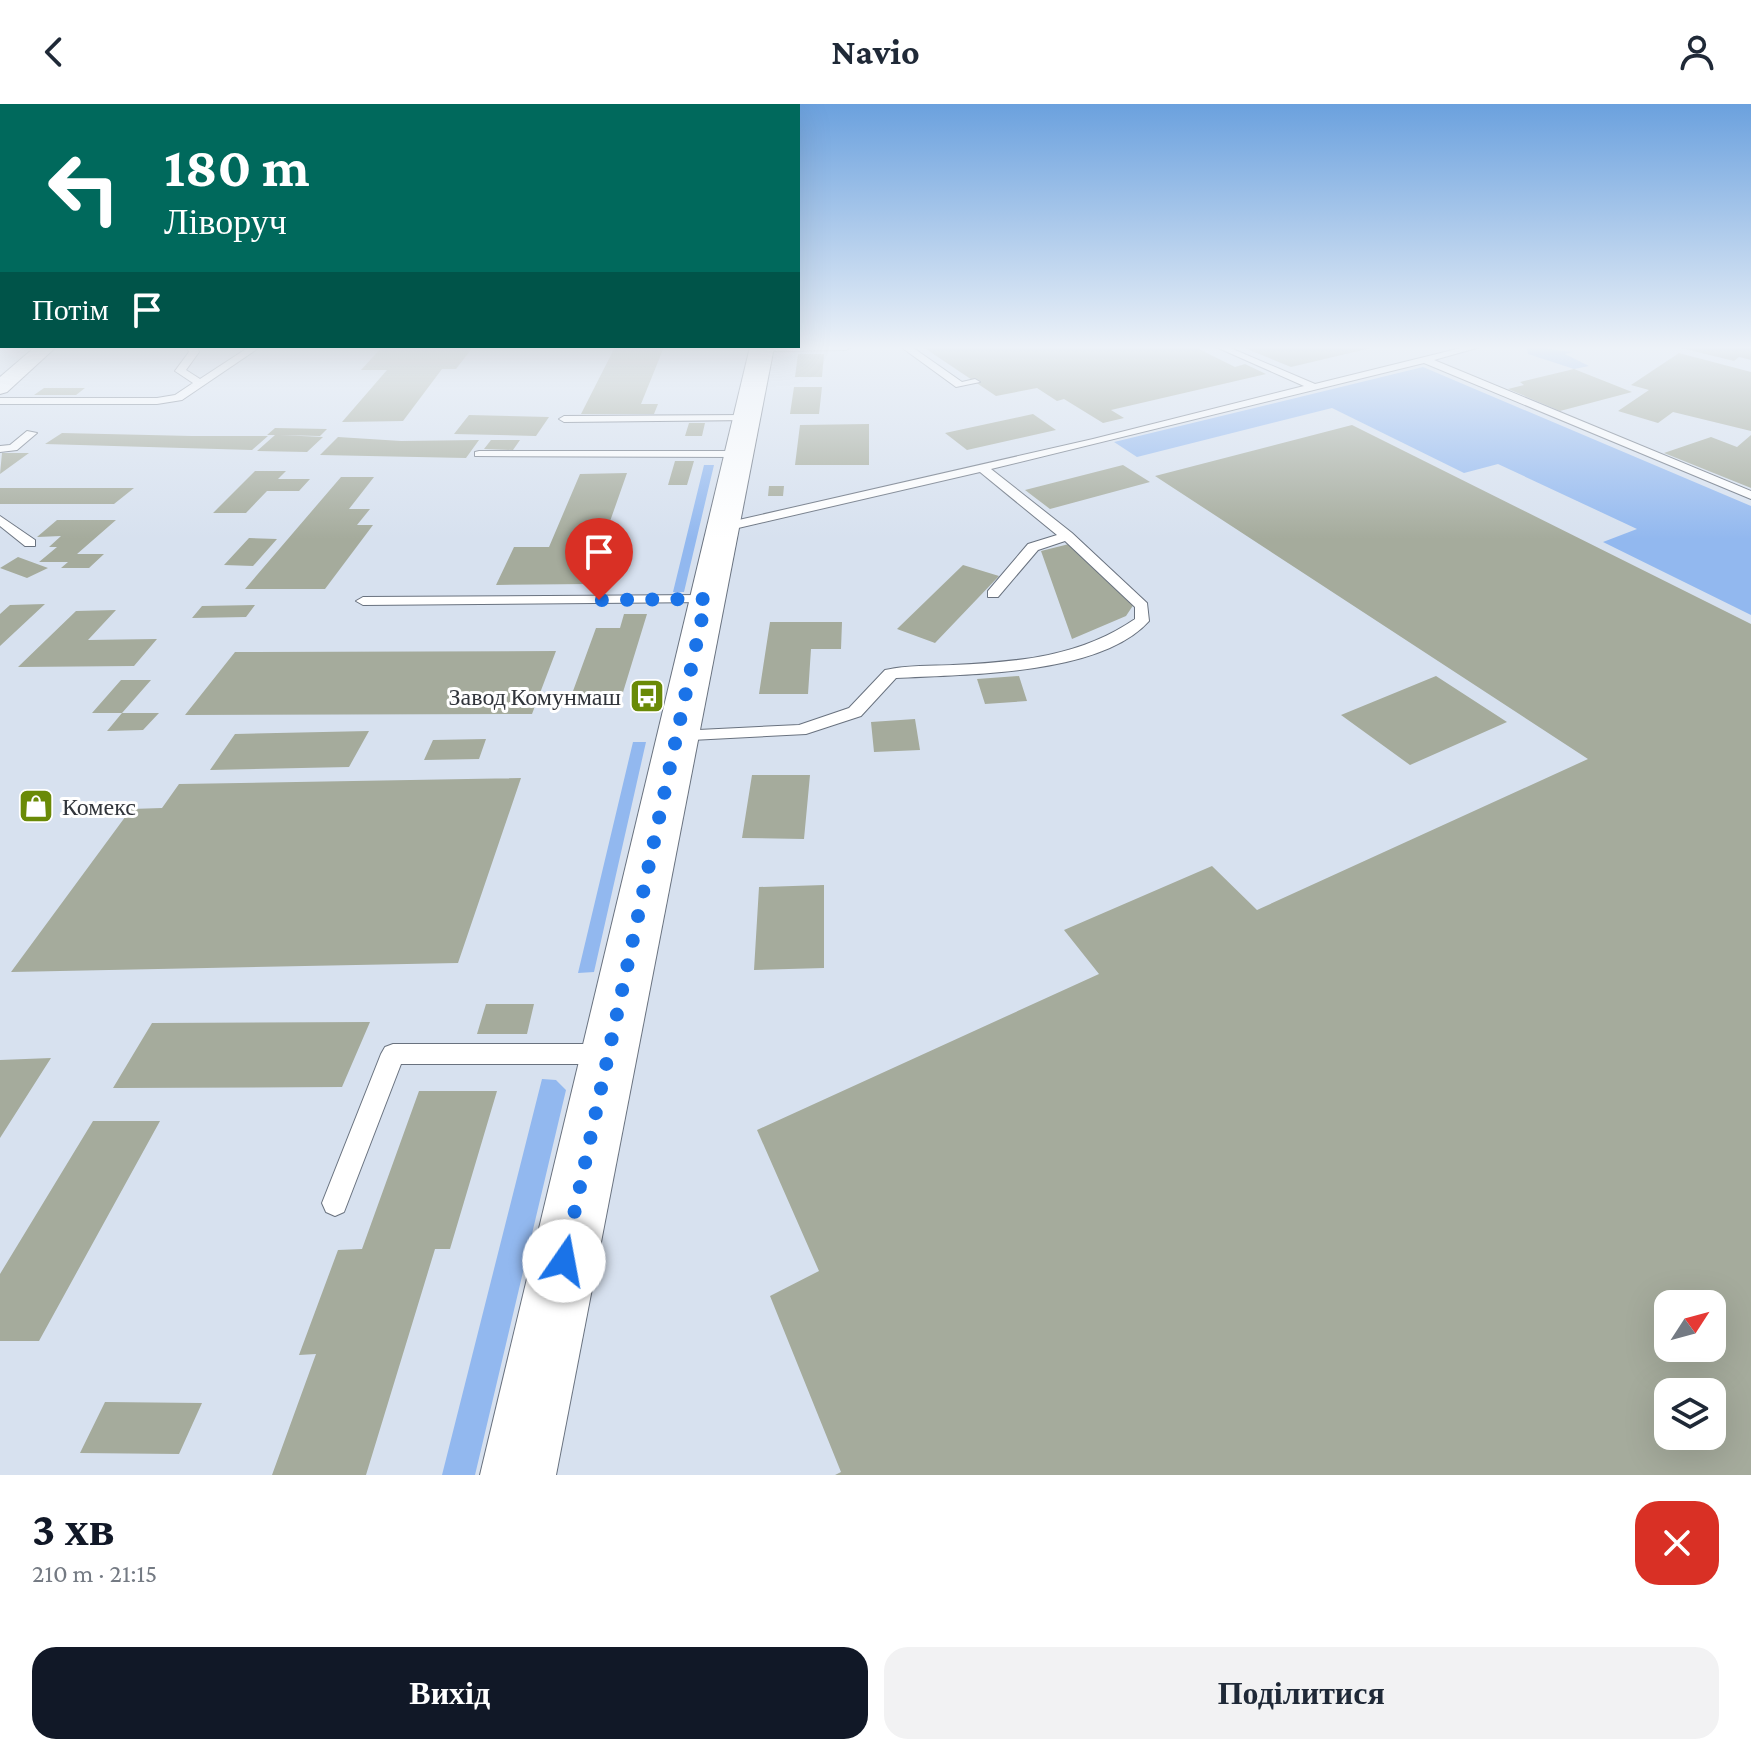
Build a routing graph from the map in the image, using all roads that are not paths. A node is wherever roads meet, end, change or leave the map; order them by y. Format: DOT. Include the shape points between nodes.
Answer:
graph roads {
  1 [pos="748,411"];
  2 [pos="1210,411"];
  3 [pos="1548,411"];
  4 [pos="564,419"];
  5 [pos="31,433"];
  6 [pos="743,436"];
  7 [pos="0,449"];
  8 [pos="479,454"];
  9 [pos="981,467"];
  10 [pos="1751,495"];
  11 [pos="0,520"];
  12 [pos="721,528"];
  13 [pos="1067,536"];
  14 [pos="30,543"];
  15 [pos="993,594"];
  16 [pos="706,599"];
  17 [pos="363,601"];
  18 [pos="678,737"];
  19 [pos="609,1054"];
  20 [pos="335,1203"];
  21 [pos="518,1475"];
  1 -- 6 [label="main road"];
  2 -- 9 [label="lane"];
  3 -- 10 [label="lane"];
  4 -- 6 [label="lane"];
  5 -- 7 [label="lane" via="13,448"];
  6 -- 8 [label="lane"];
  6 -- 12 [label="main road"];
  9 -- 12 [label="lane"];
  9 -- 13 [label="lane"];
  11 -- 14 [label="lane"];
  12 -- 16 [label="main road"];
  13 -- 15 [label="lane" via="1033,547"];
  13 -- 18 [label="lane" via="1142,606 1142,621 1129,633 1045,664 891,673 855,712 800,730"];
  16 -- 17 [label="lane"];
  16 -- 18 [label="main road"];
  18 -- 19 [label="main road"];
  19 -- 20 [label="lane" via="393,1054"];
  19 -- 21 [label="main road"];
}
